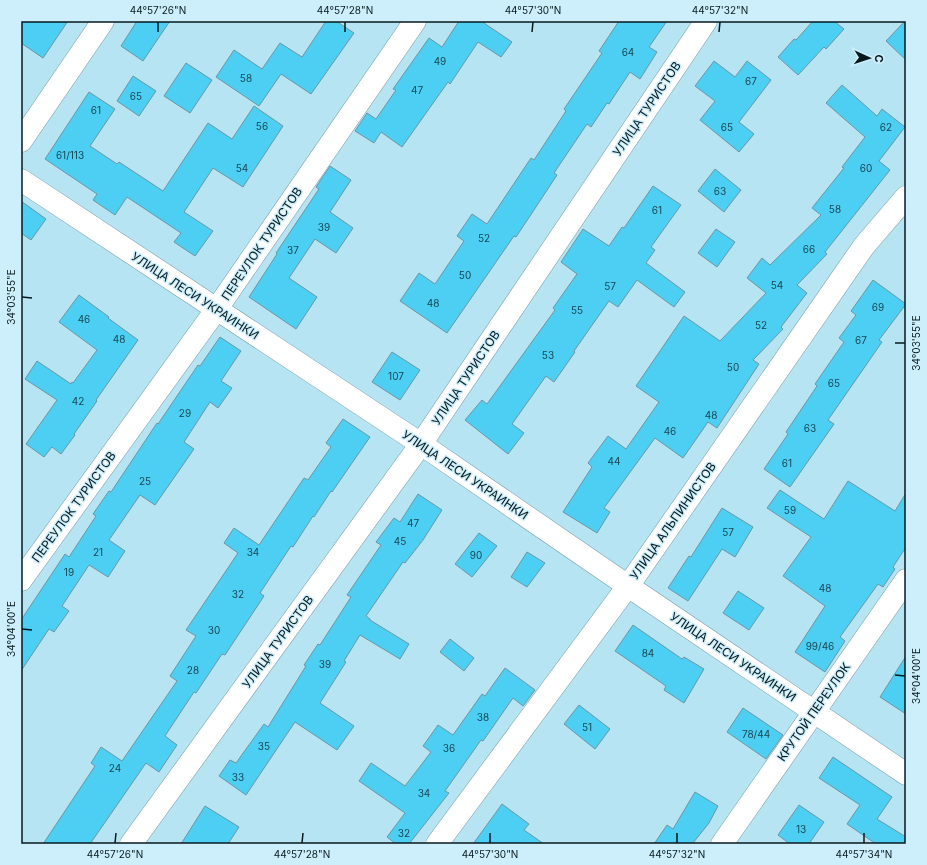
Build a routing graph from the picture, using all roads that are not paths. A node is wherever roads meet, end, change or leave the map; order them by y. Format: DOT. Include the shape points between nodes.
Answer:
graph roads {
  1 [pos="103,21"];
  2 [pos="415,21"];
  3 [pos="706,21"];
  4 [pos="21,141"];
  5 [pos="21,180"];
  6 [pos="906,197"];
  7 [pos="216,310"];
  8 [pos="421,444"];
  9 [pos="21,580"];
  10 [pos="906,580"];
  11 [pos="628,586"];
  12 [pos="814,711"];
  13 [pos="906,774"];
  14 [pos="131,844"];
  15 [pos="437,844"];
  16 [pos="722,844"];
  1 -- 4 [label="street"];
  2 -- 7 [label="street, ПЕРЕУЛОК ТУРИСТОВ"];
  3 -- 8 [label="street, УЛИЦА ТУРИСТОВ"];
  5 -- 7 [label="street, УЛИЦА ЛЕСИ УКРАИНКИ"];
  6 -- 11 [label="street, УЛИЦА АЛЬПИНИСТОВ" via="864,246"];
  7 -- 8 [label="street, УЛИЦА ЛЕСИ УКРАИНКИ"];
  7 -- 9 [label="street, ПЕРЕУЛОК ТУРИСТОВ"];
  8 -- 11 [label="street, УЛИЦА ЛЕСИ УКРАИНКИ"];
  8 -- 14 [label="street, УЛИЦА ТУРИСТОВ"];
  10 -- 12 [label="street, КРУТОЙ ПЕРЕУЛОК"];
  11 -- 12 [label="street, УЛИЦА ЛЕСИ УКРАИНКИ"];
  11 -- 15 [label="street, УЛИЦА АЛЬПИНИСТОВ"];
  12 -- 13 [label="street, УЛИЦА ЛЕСИ УКРАИНКИ"];
  12 -- 16 [label="street, КРУТОЙ ПЕРЕУЛОК"];
}
